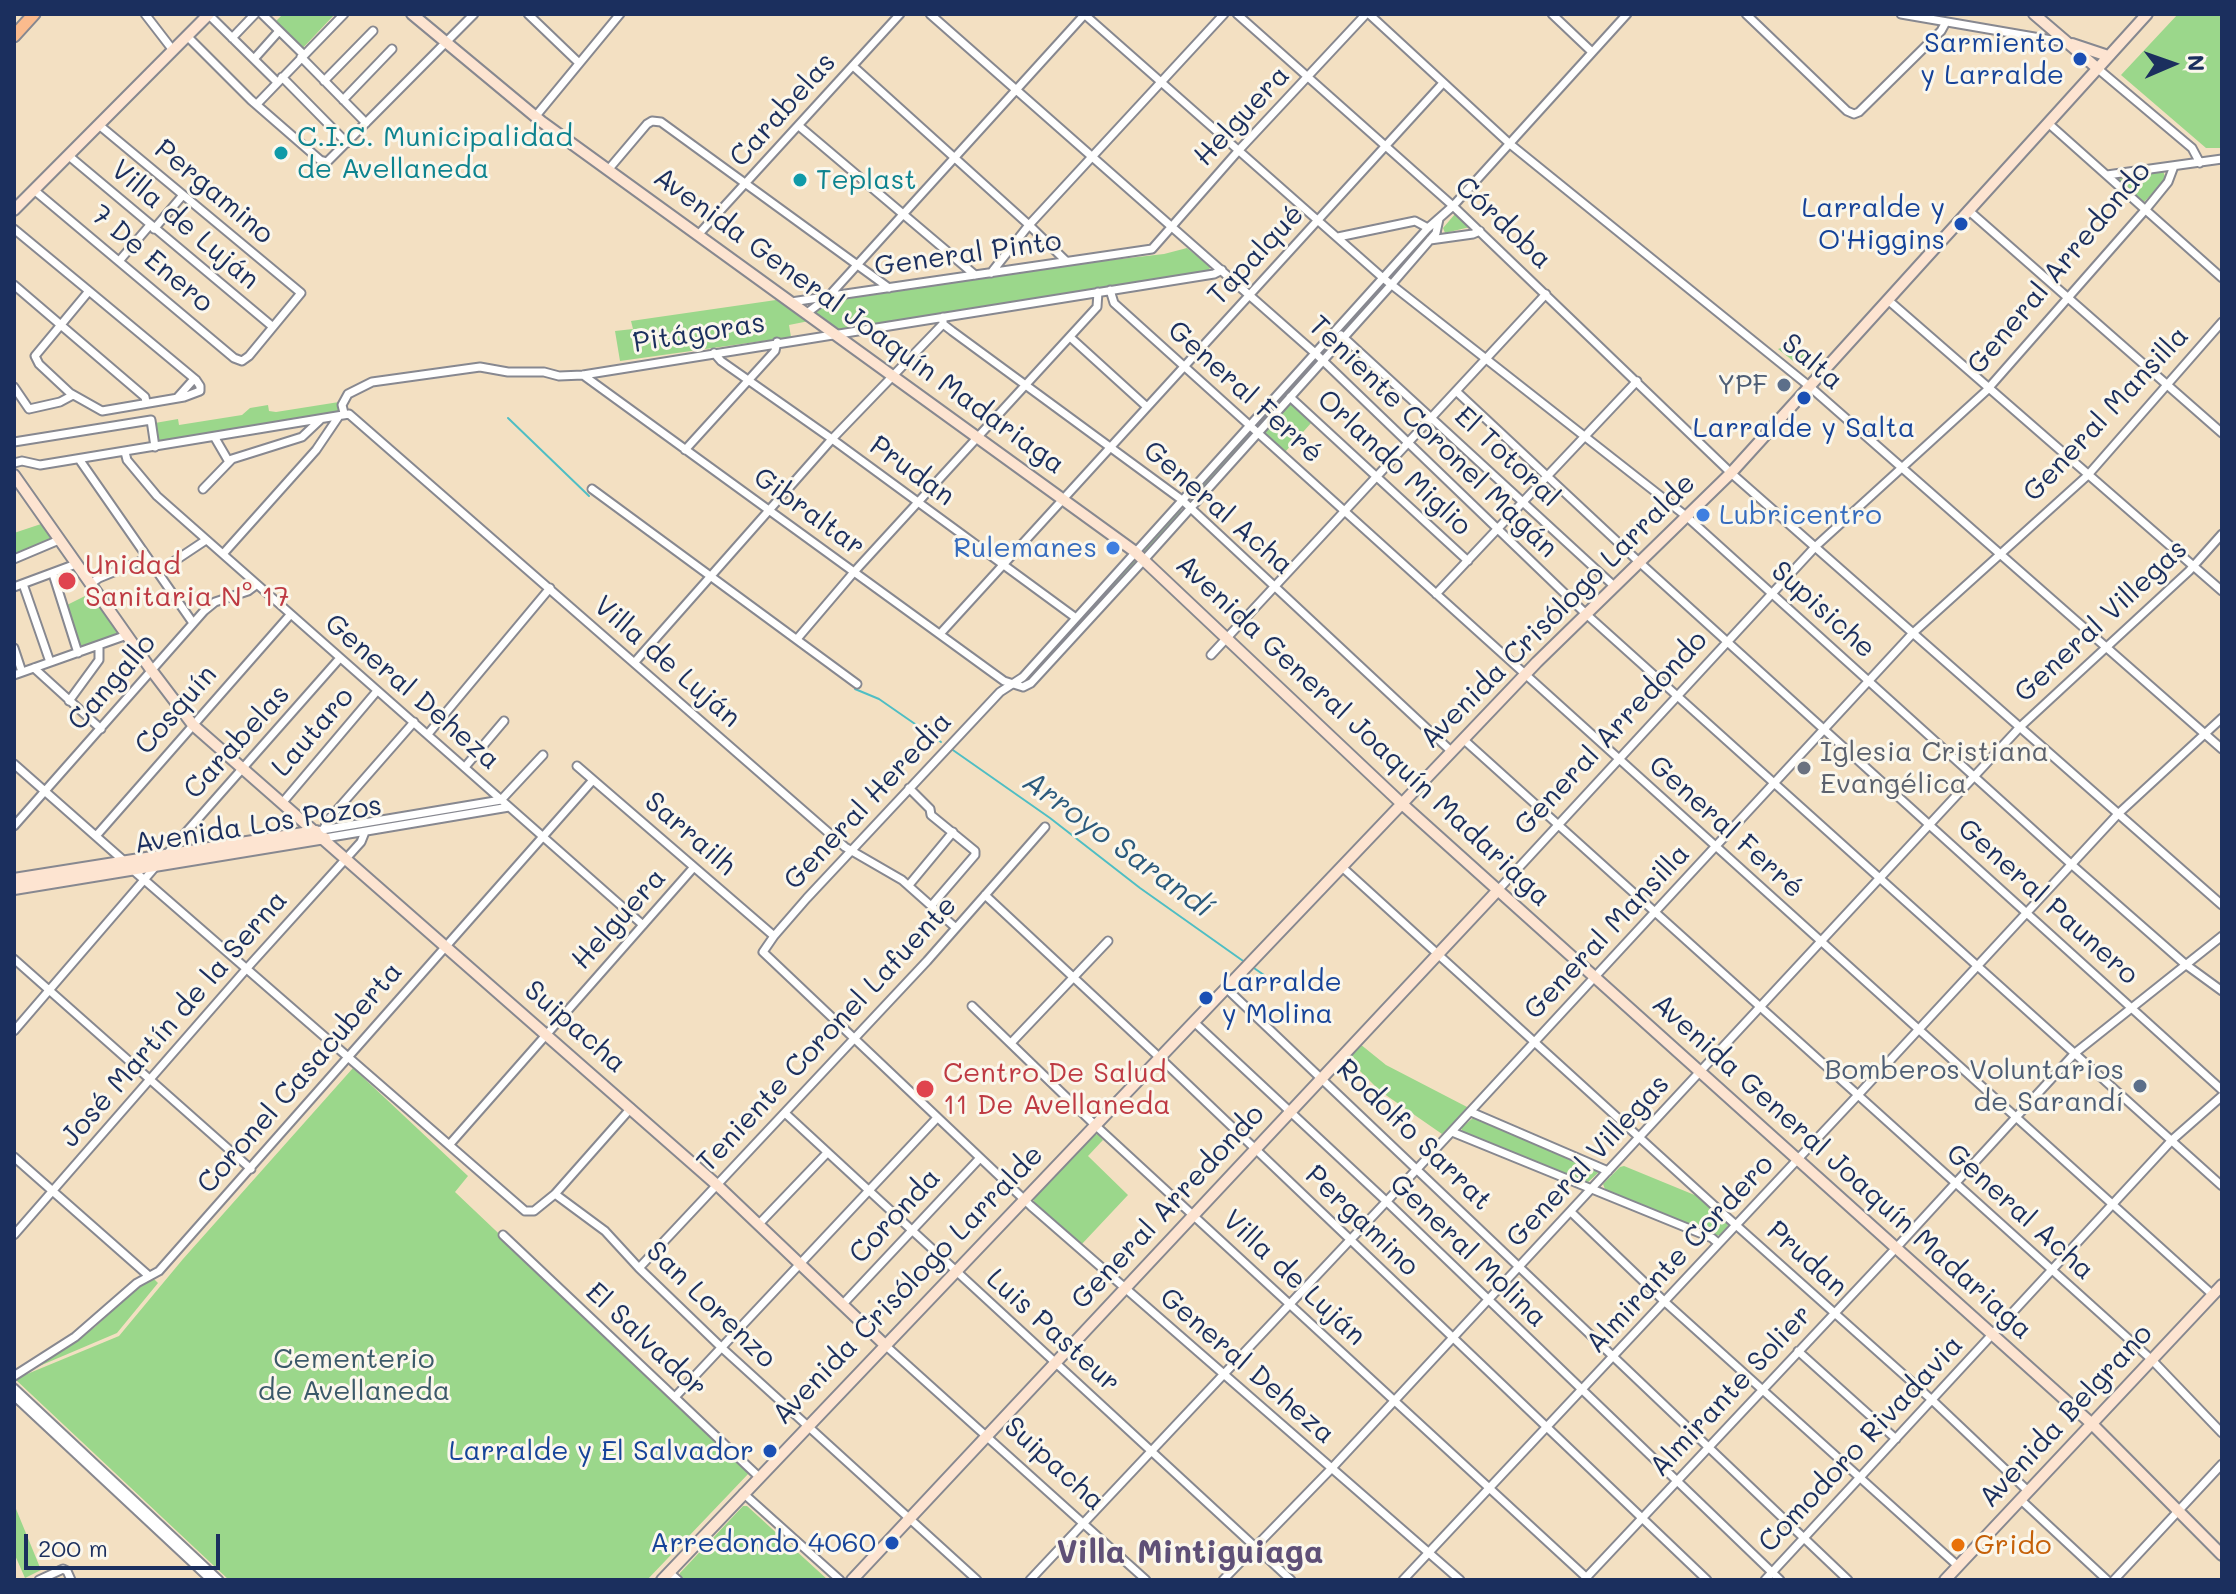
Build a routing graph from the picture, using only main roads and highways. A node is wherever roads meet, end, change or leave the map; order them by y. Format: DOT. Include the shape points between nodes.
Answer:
graph roads {
  1 [pos="34,14"];
  2 [pos="14,36"];
  1 -- 2 [label="main road"];
}
